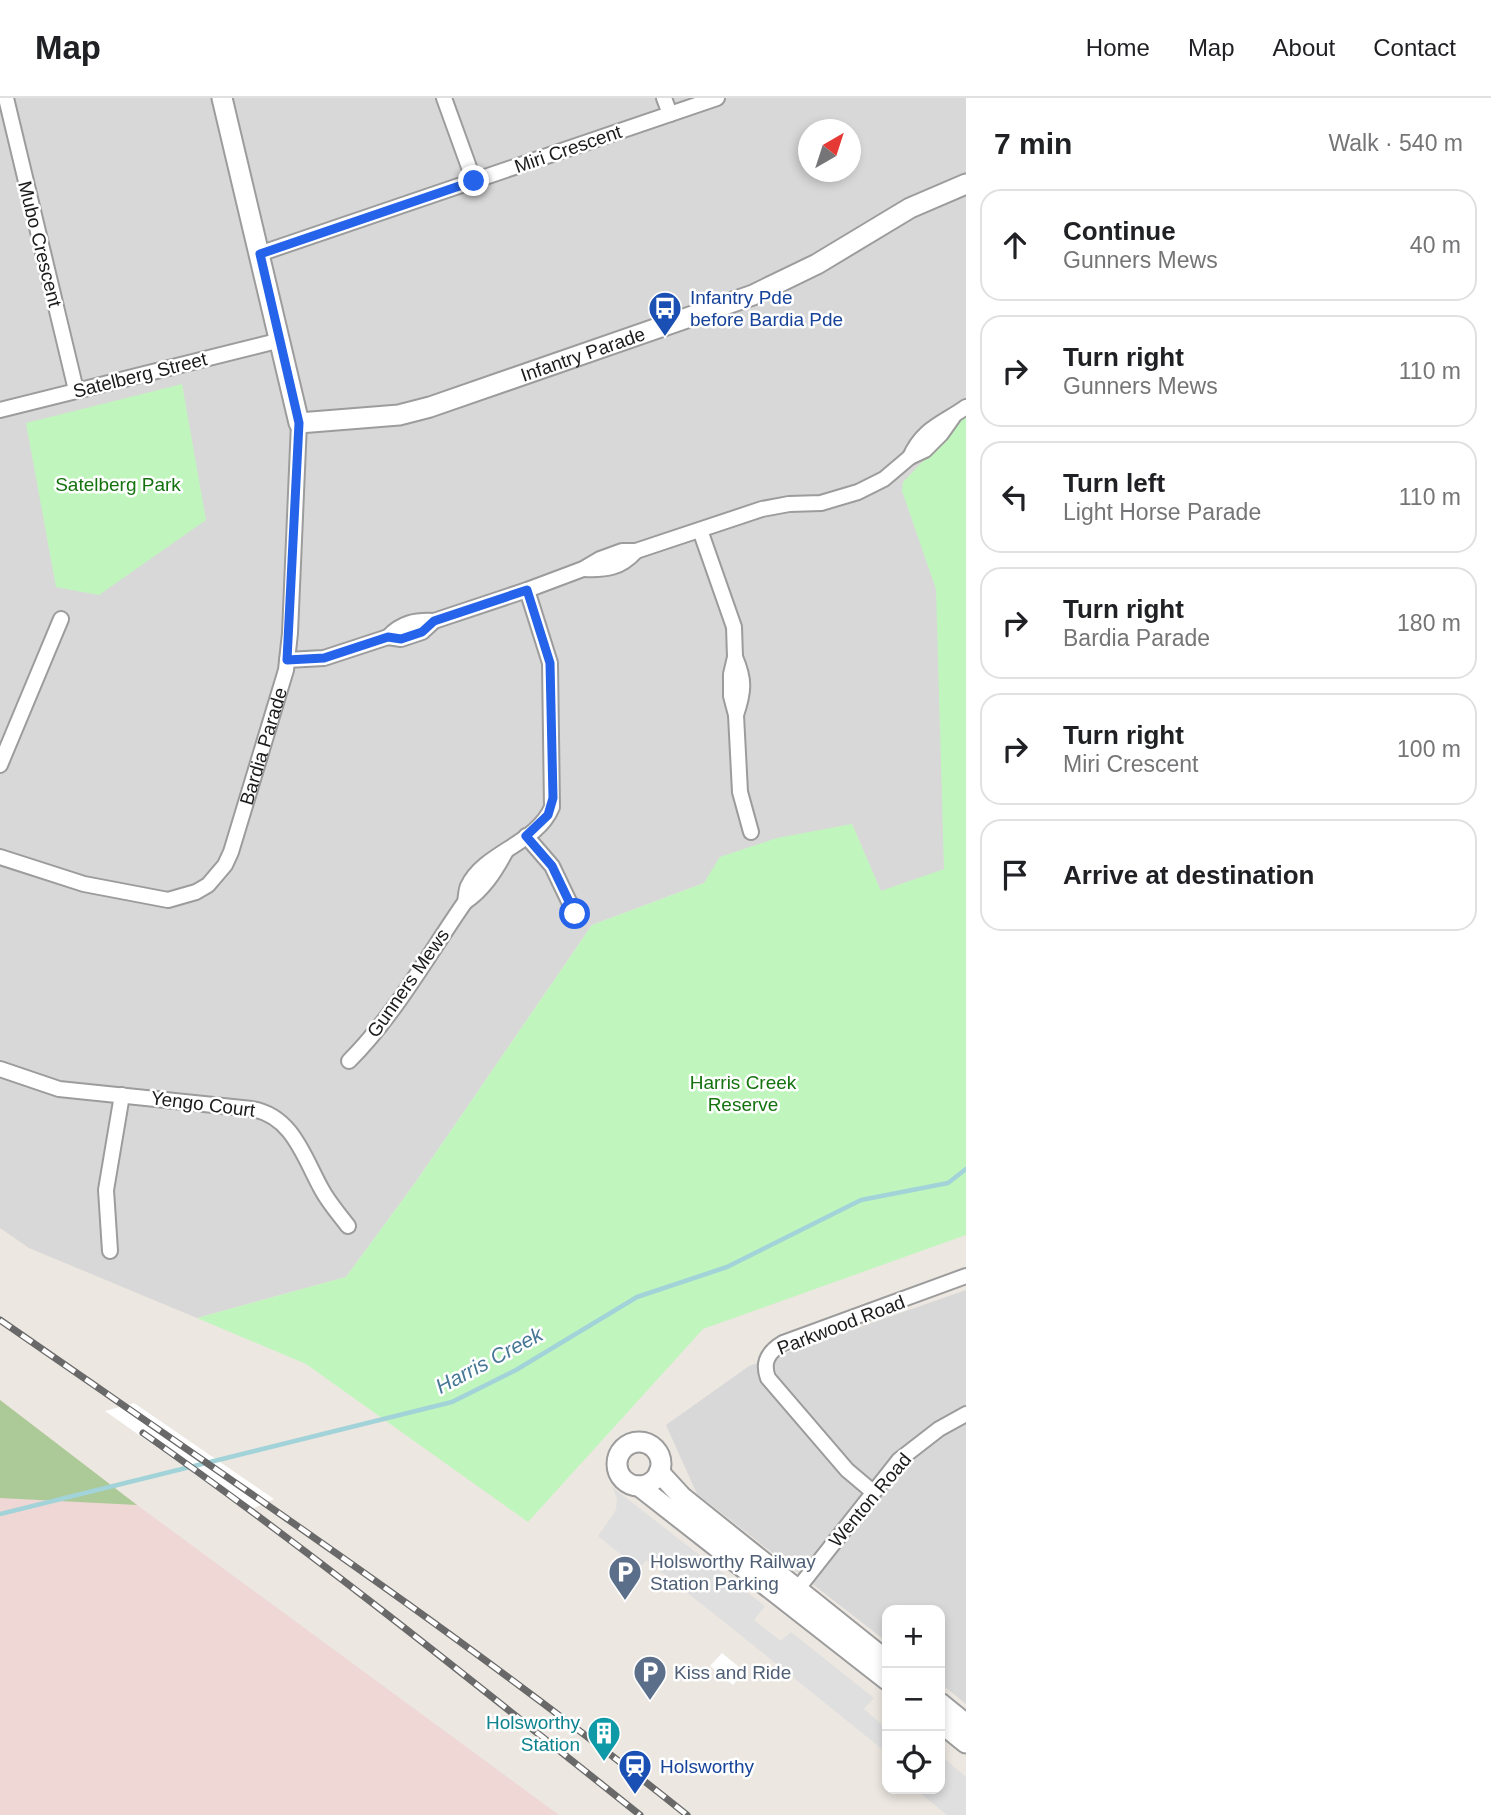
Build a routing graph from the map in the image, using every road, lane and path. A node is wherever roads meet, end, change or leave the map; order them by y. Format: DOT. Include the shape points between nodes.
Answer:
graph roads {
  1 [pos="6,98"];
  2 [pos="222,98"];
  3 [pos="444,98"];
  4 [pos="664,98"];
  5 [pos="717,98"];
  6 [pos="670,114"];
  7 [pos="474,181"];
  8 [pos="966,184"];
  9 [pos="260,254"];
  10 [pos="281,340"];
  11 [pos="76,390"];
  12 [pos="966,407"];
  13 [pos="0,410"];
  14 [pos="299,423"];
  15 [pos="700,530"];
  16 [pos="527,590"];
  17 [pos="61,620"];
  18 [pos="287,660"];
  19 [pos="0,765"];
  20 [pos="751,832"];
  21 [pos="526,836"];
  22 [pos="0,858"];
  23 [pos="575,914"];
  24 [pos="349,1061"];
  25 [pos="0,1069"];
  26 [pos="121,1095"];
  27 [pos="348,1226"];
  28 [pos="110,1251"];
  29 [pos="966,1276"];
  30 [pos="966,1414"];
  31 [pos="659,1472"];
  32 [pos="639,1486"];
  33 [pos="873,1492"];
  34 [pos="793,1595"];
  35 [pos="882,1657"];
  36 [pos="882,1675"];
  37 [pos="945,1707"];
  38 [pos="965,1722"];
  39 [pos="945,1726"];
  40 [pos="966,1743"];
  1 -- 11 [label="street, Mubo Crescent"];
  2 -- 9 [label="street, Bardia Parade"];
  3 -- 7 [label="street"];
  4 -- 6 [label="street"];
  5 -- 6 [label="street, Miri Crescent"];
  6 -- 7 [label="street, Miri Crescent"];
  7 -- 9 [label="street, Miri Crescent"];
  8 -- 14 [label="street, Infantry Parade" via="910,208 798,275 730,303 430,407 399,415"];
  9 -- 10 [label="street, Bardia Parade"];
  10 -- 11 [label="street, Satelberg Street"];
  10 -- 14 [label="street, Bardia Parade"];
  11 -- 13 [label="street, Satelberg Street"];
  12 -- 15 [label="street" via="933,426 916,442 910,457 884,479 847,496 821,503 775,505"];
  14 -- 18 [label="street, Bardia Parade"];
  15 -- 16 [label="street" via="636,551 622,551"];
  15 -- 20 [label="street" via="732,618 731,696 740,792"];
  16 -- 18 [label="street" via="434,621 422,632 401,639 388,637 324,658"];
  16 -- 21 [label="street, Gunners Mews" via="550,663 553,798 548,815"];
  17 -- 19 [label="street"];
  18 -- 22 [label="street, Bardia Parade" via="230,852 208,885 183,897 155,899 84,884"];
  21 -- 23 [label="street" via="552,866"];
  21 -- 24 [label="street, Gunners Mews" via="505,853 477,894 465,902 376,1030"];
  25 -- 26 [label="street, Yengo Court" via="59,1089"];
  26 -- 27 [label="street, Yengo Court" via="252,1109 279,1119"];
  26 -- 28 [label="street" via="106,1191"];
  29 -- 33 [label="street, Parkwood Road" via="783,1343 766,1358 768,1378 847,1470"];
  30 -- 33 [label="street, Wenton Road" via="912,1449"];
  31 -- 32 [label="street" via="653,1481"];
  31 -- 32 [label="street" via="659,1456 651,1446 628,1444 618,1454 618,1471 626,1482"];
  31 -- 34 [label="street"];
  32 -- 34 [label="street"];
  33 -- 34 [label="street, Wenton Road"];
  34 -- 35 [label="street"];
  34 -- 36 [label="street"];
  37 -- 38 [label="street"];
  39 -- 40 [label="street"];
}
